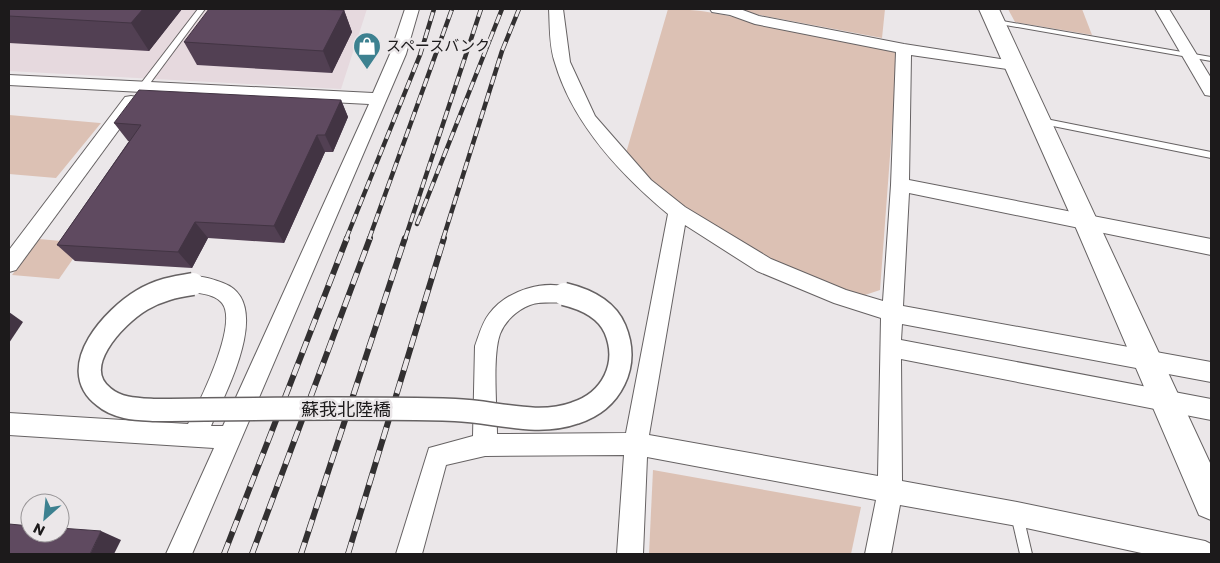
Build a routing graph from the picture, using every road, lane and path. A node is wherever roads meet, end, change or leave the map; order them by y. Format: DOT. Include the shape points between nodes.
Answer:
graph roads {
  1 [pos="201,9"];
  2 [pos="412,9"];
  3 [pos="556,9"];
  4 [pos="716,9"];
  5 [pos="1162,9"];
  6 [pos="733,10"];
  7 [pos="991,15"];
  8 [pos="904,49"];
  9 [pos="1190,55"];
  10 [pos="1211,59"];
  11 [pos="1014,64"];
  12 [pos="9,80"];
  13 [pos="142,88"];
  14 [pos="1211,91"];
  15 [pos="379,99"];
  16 [pos="1039,120"];
  17 [pos="1211,155"];
  18 [pos="900,185"];
  19 [pos="678,212"];
  20 [pos="1086,221"];
  21 [pos="1211,247"];
  22 [pos="9,264"];
  23 [pos="892,313"];
  24 [pos="890,347"];
  25 [pos="1148,361"];
  26 [pos="1211,372"];
  27 [pos="1168,403"];
  28 [pos="1211,410"];
  29 [pos="9,424"];
  30 [pos="194,437"];
  31 [pos="231,438"];
  32 [pos="636,444"];
  33 [pos="485,445"];
  34 [pos="890,491"];
  35 [pos="1211,503"];
  36 [pos="1017,514"];
  37 [pos="179,554"];
  38 [pos="409,554"];
  39 [pos="630,554"];
  40 [pos="878,554"];
  41 [pos="1026,554"];
  42 [pos="1205,554"];
  1 -- 13 [label="lane"];
  2 -- 15 [label="street"];
  3 -- 19 [label="street" via="562,62 588,119 646,185"];
  4 -- 6 [label="street"];
  5 -- 9 [label="street"];
  6 -- 8 [label="street" via="755,20"];
  7 -- 9 [label="lane"];
  7 -- 11 [label="street"];
  8 -- 11 [label="street"];
  8 -- 18 [label="street"];
  9 -- 10 [label="lane"];
  9 -- 14 [label="street"];
  11 -- 16 [label="street"];
  12 -- 13 [label="street"];
  13 -- 15 [label="street"];
  13 -- 22 [label="street"];
  15 -- 31 [label="street"];
  16 -- 17 [label="lane"];
  16 -- 20 [label="street"];
  18 -- 20 [label="street"];
  18 -- 23 [label="street"];
  19 -- 23 [label="street" via="764,265 841,297"];
  19 -- 32 [label="street"];
  20 -- 21 [label="street"];
  20 -- 25 [label="street"];
  23 -- 24 [label="street"];
  23 -- 25 [label="street"];
  24 -- 27 [label="street"];
  24 -- 34 [label="street"];
  25 -- 26 [label="street"];
  25 -- 27 [label="street"];
  27 -- 28 [label="street"];
  27 -- 35 [label="street"];
  29 -- 30 [label="street"];
  30 -- 31 [label="street"];
  30 -- 33 [label="street, 蘇我北陸橋, bridge" via="202,420 205,412 208,404 216,387 234,342 238,319 236,308 223,292 213,288 194,284 160,290 135,304 110,324 101,336 90,365 90,381 111,402 129,408 154,410 164,410 174,410 183,410 193,410 203,410 213,410 459,410 468,411 477,412 486,413 495,414 522,417 564,416 598,400 607,392 619,371 620,340 601,310 577,296 548,292 522,298 501,314 488,334 486,346 486,366 486,395 486,405 486,415"];
  31 -- 37 [label="street"];
  32 -- 33 [label="street"];
  32 -- 34 [label="street"];
  32 -- 39 [label="street"];
  33 -- 38 [label="street" via="436,456"];
  34 -- 36 [label="street"];
  34 -- 40 [label="street"];
  36 -- 41 [label="lane"];
  36 -- 42 [label="street"];
}
